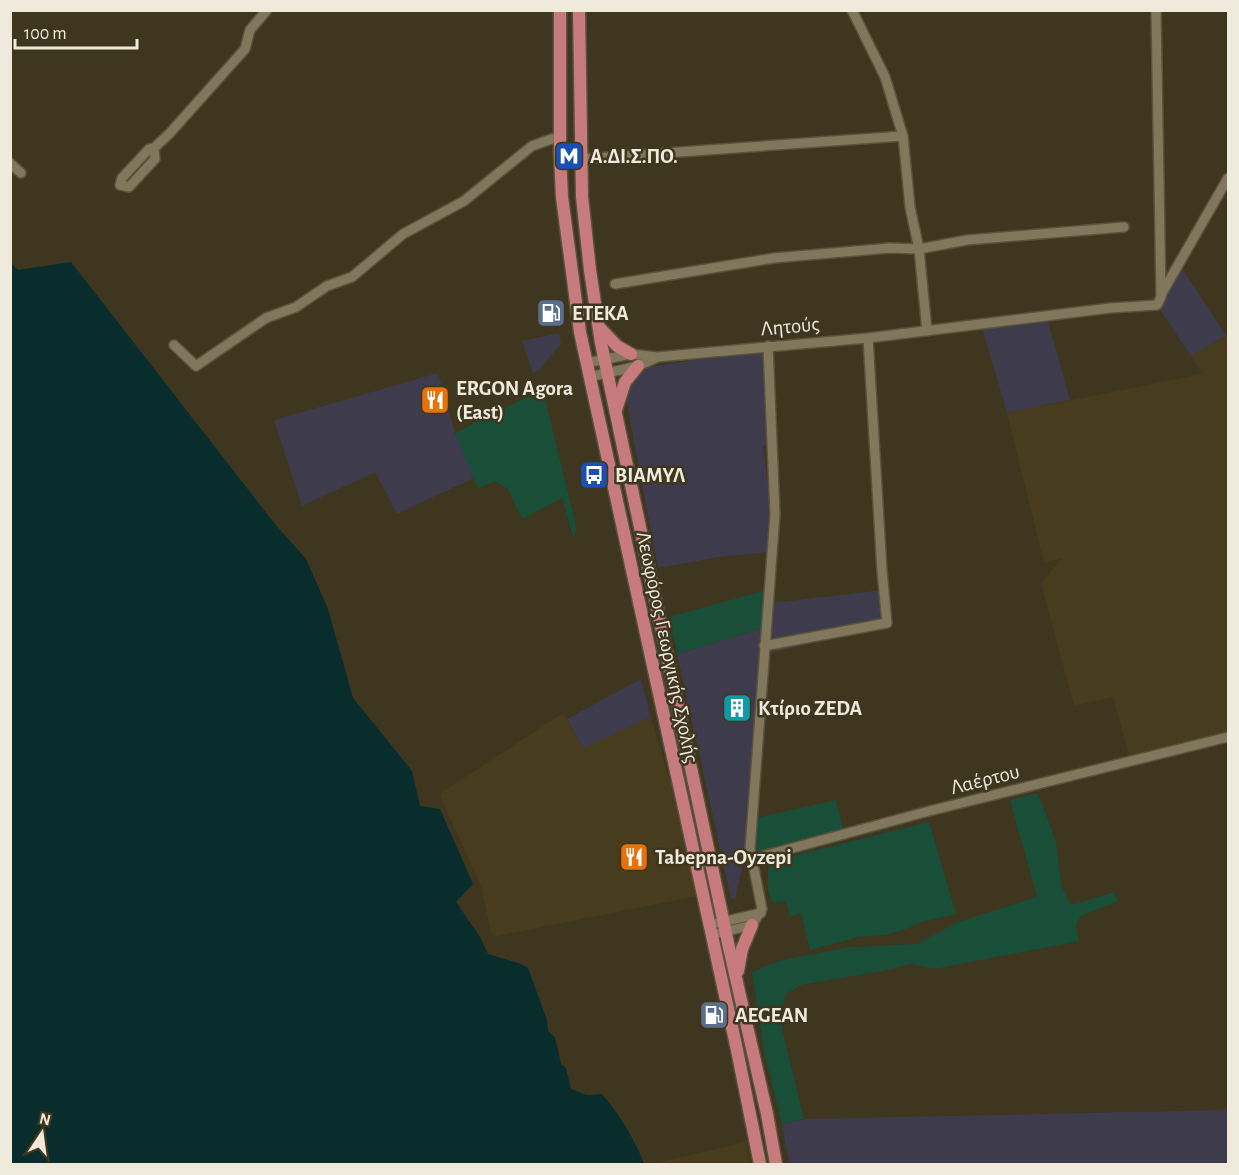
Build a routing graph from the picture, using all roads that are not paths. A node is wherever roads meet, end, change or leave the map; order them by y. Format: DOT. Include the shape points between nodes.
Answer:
graph roads {
  1 [pos="267,10"];
  2 [pos="560,10"];
  3 [pos="579,10"];
  4 [pos="852,10"];
  5 [pos="1156,10"];
  6 [pos="560,136"];
  7 [pos="903,136"];
  8 [pos="154,148"];
  9 [pos="580,159"];
  10 [pos="10,163"];
  11 [pos="21,173"];
  12 [pos="1228,178"];
  13 [pos="1124,227"];
  14 [pos="919,249"];
  15 [pos="615,284"];
  16 [pos="1160,295"];
  17 [pos="599,327"];
  18 [pos="927,331"];
  19 [pos="868,338"];
  20 [pos="174,345"];
  21 [pos="768,346"];
  22 [pos="631,354"];
  23 [pos="657,357"];
  24 [pos="604,359"];
  25 [pos="586,363"];
  26 [pos="638,366"];
  27 [pos="607,373"];
  28 [pos="589,377"];
  29 [pos="615,414"];
  30 [pos="764,646"];
  31 [pos="1228,737"];
  32 [pos="752,859"];
  33 [pos="761,913"];
  34 [pos="752,926"];
  35 [pos="725,927"];
  36 [pos="711,930"];
  37 [pos="737,979"];
  38 [pos="759,1164"];
  39 [pos="776,1164"];
  1 -- 8 [label="street" via="250,30 245,49"];
  2 -- 6 [label="main road"];
  3 -- 9 [label="main road"];
  4 -- 7 [label="street" via="885,77"];
  5 -- 16 [label="street"];
  6 -- 20 [label="street" via="532,146 464,201 403,234 352,277 266,318 196,366"];
  6 -- 25 [label="main road" via="562,197"];
  7 -- 9 [label="street"];
  7 -- 14 [label="street" via="910,207"];
  9 -- 17 [label="main road"];
  10 -- 11 [label="street"];
  12 -- 16 [label="street"];
  13 -- 14 [label="street" via="967,240"];
  14 -- 15 [label="street" via="774,258"];
  14 -- 18 [label="street"];
  16 -- 18 [label="street, Λητούς" via="1157,305"];
  17 -- 22 [label="main road"];
  17 -- 24 [label="main road, Λεωφόρος Γεωργικής Σχολής"];
  18 -- 19 [label="street, Λητούς"];
  19 -- 21 [label="street, Λητούς"];
  19 -- 30 [label="street" via="887,623"];
  21 -- 23 [label="street, Λητούς"];
  21 -- 30 [label="street" via="775,514"];
  22 -- 23 [label="street, Λητούς"];
  22 -- 24 [label="street, Λητούς"];
  23 -- 26 [label="street, Λητούς"];
  24 -- 25 [label="street, Λητούς"];
  24 -- 27 [label="main road, Λεωφόρος Γεωργικής Σχολής"];
  25 -- 28 [label="main road, Λεωφόρος Γεωργικής Σχολής"];
  26 -- 27 [label="street, Λητούς"];
  26 -- 29 [label="main road" via="622,387"];
  27 -- 28 [label="street, Λητούς"];
  27 -- 29 [label="main road, Λεωφόρος Γεωργικής Σχολής"];
  28 -- 36 [label="main road, Λεωφόρος Γεωργικής Σχολής"];
  29 -- 35 [label="main road, Λεωφόρος Γεωργικής Σχολής"];
  30 -- 32 [label="street"];
  31 -- 32 [label="street, Λαέρτου"];
  32 -- 33 [label="street"];
  33 -- 34 [label="street"];
  33 -- 35 [label="street"];
  34 -- 35 [label="street"];
  34 -- 37 [label="main road" via="742,950"];
  35 -- 36 [label="street"];
  35 -- 37 [label="main road, Λεωφόρος Γεωργικής Σχολής"];
  36 -- 38 [label="main road, Λεωφόρος Γεωργικής Σχολής"];
  37 -- 39 [label="main road, Λεωφόρος Γεωργικής Σχολής"];
}
